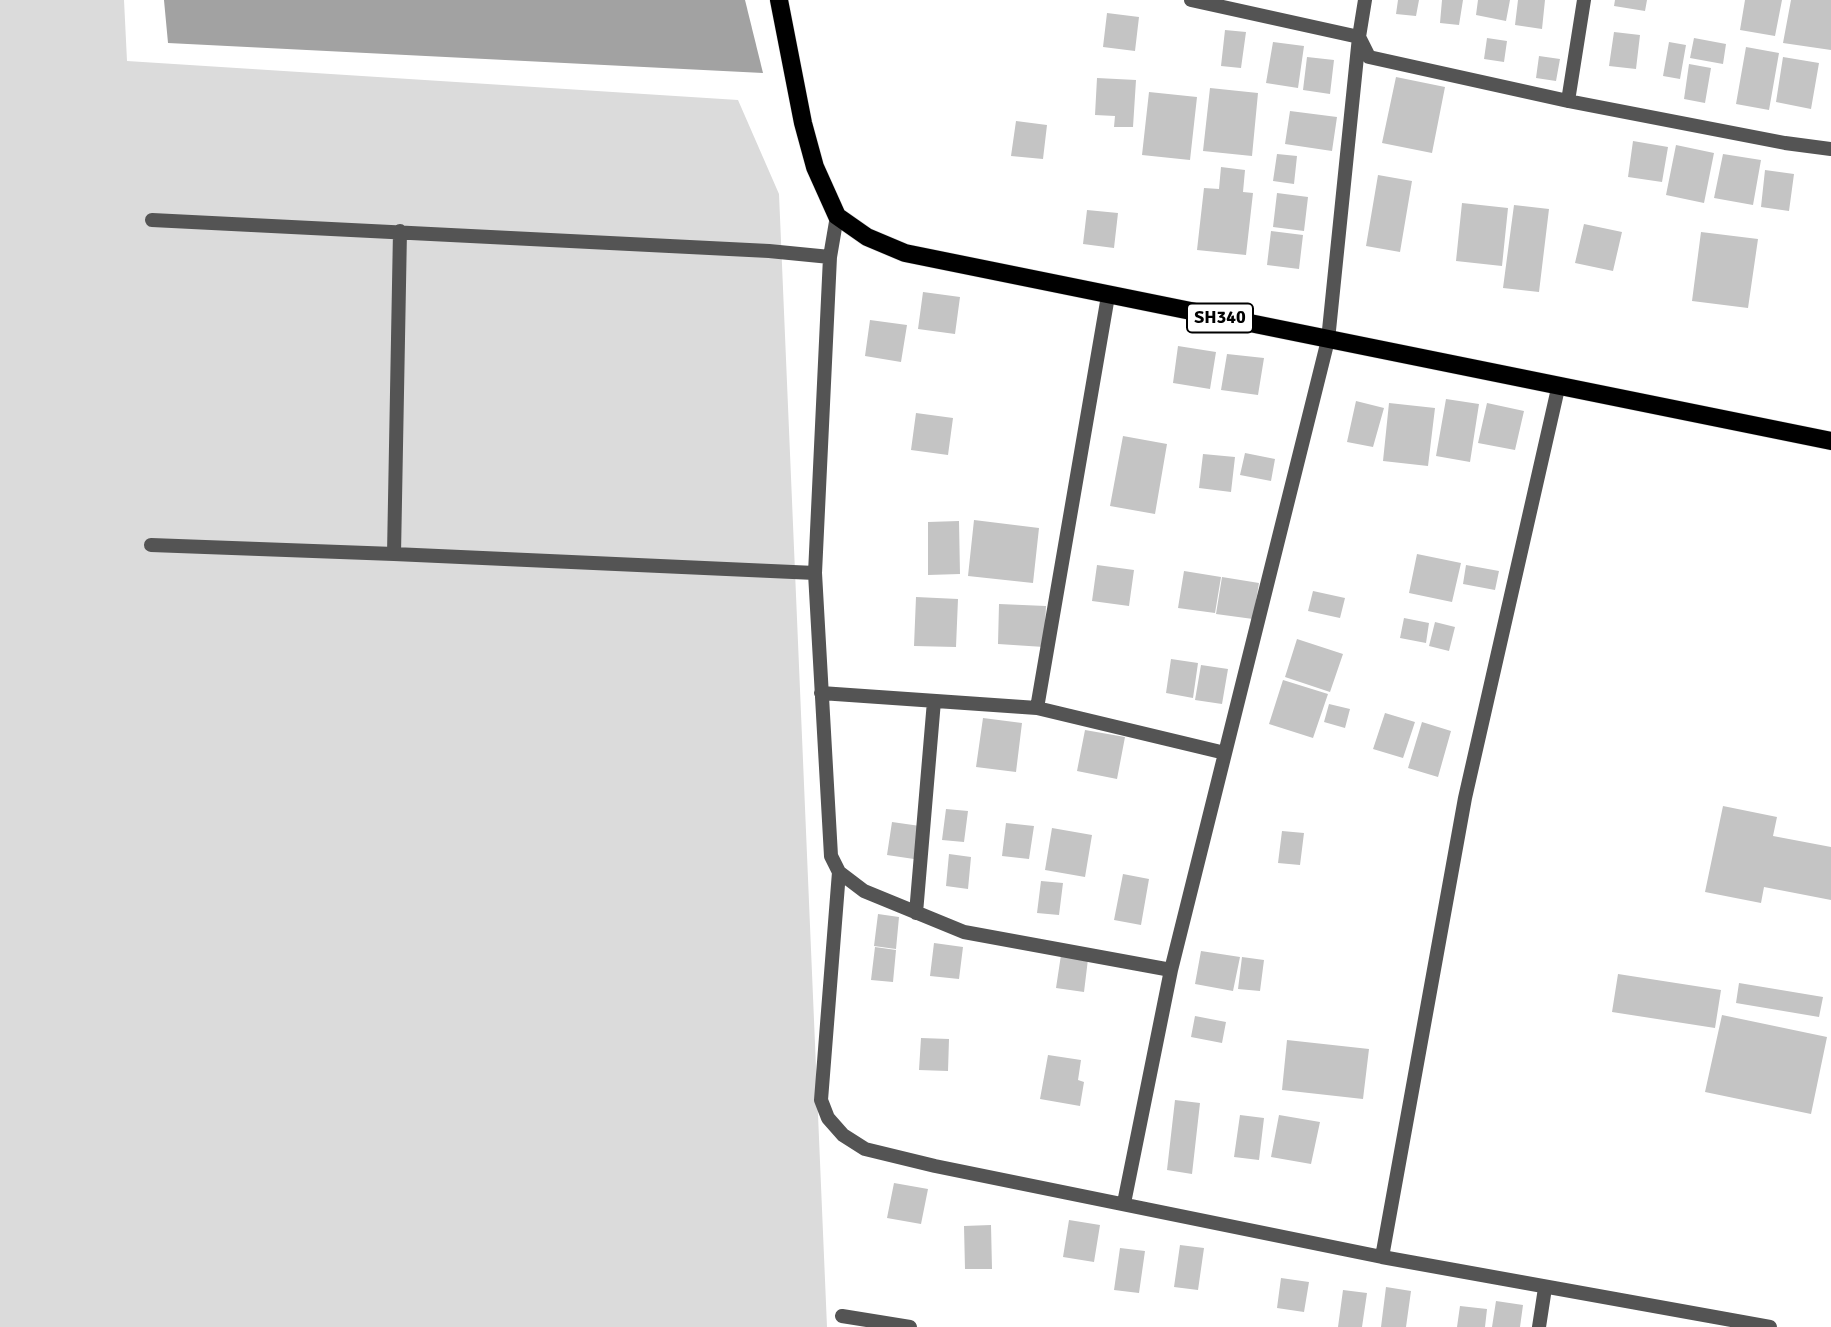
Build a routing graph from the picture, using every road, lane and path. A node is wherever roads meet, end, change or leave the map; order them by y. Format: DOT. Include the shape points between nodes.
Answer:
graph roads {
  1 [pos="779,0"];
  2 [pos="1191,0"];
  3 [pos="1365,0"];
  4 [pos="1584,0"];
  5 [pos="1359,37"];
  6 [pos="1568,101"];
  7 [pos="1831,149"];
  8 [pos="838,216"];
  9 [pos="152,219"];
  10 [pos="400,231"];
  11 [pos="830,257"];
  12 [pos="1108,296"];
  13 [pos="1328,340"];
  14 [pos="1559,384"];
  15 [pos="1831,441"];
  16 [pos="151,545"];
  17 [pos="394,554"];
  18 [pos="815,573"];
  19 [pos="821,693"];
  20 [pos="934,701"];
  21 [pos="1037,708"];
  22 [pos="1225,753"];
  23 [pos="839,872"];
  24 [pos="916,913"];
  25 [pos="1171,970"];
  26 [pos="1124,1203"];
  27 [pos="1382,1257"];
  28 [pos="1545,1288"];
  29 [pos="842,1316"];
  30 [pos="910,1327"];
  31 [pos="1539,1327"];
  32 [pos="1770,1327"];
  1 -- 8 [label="main road" via="812,156"];
  2 -- 5 [label="street"];
  3 -- 5 [label="street"];
  4 -- 6 [label="street"];
  5 -- 6 [label="street" via="1369,57"];
  5 -- 13 [label="street"];
  6 -- 7 [label="street"];
  8 -- 11 [label="street"];
  8 -- 12 [label="main road, SH340" via="867,237 905,253"];
  9 -- 10 [label="street"];
  10 -- 11 [label="street"];
  10 -- 17 [label="street"];
  11 -- 18 [label="street"];
  12 -- 13 [label="main road, SH340"];
  12 -- 21 [label="street"];
  13 -- 14 [label="main road, SH340"];
  13 -- 22 [label="street"];
  14 -- 15 [label="main road, SH340"];
  14 -- 27 [label="street" via="1465,798"];
  16 -- 17 [label="street"];
  17 -- 18 [label="street"];
  18 -- 19 [label="street"];
  19 -- 20 [label="street"];
  19 -- 23 [label="street" via="831,856"];
  20 -- 21 [label="street"];
  20 -- 24 [label="street"];
  21 -- 22 [label="street"];
  22 -- 25 [label="street"];
  23 -- 24 [label="street" via="864,891"];
  23 -- 26 [label="street" via="821,1100 828,1118 865,1149"];
  24 -- 25 [label="street" via="964,932"];
  25 -- 26 [label="street"];
  26 -- 27 [label="street"];
  27 -- 28 [label="street"];
  28 -- 31 [label="street"];
  28 -- 32 [label="street"];
  29 -- 30 [label="street"];
}
